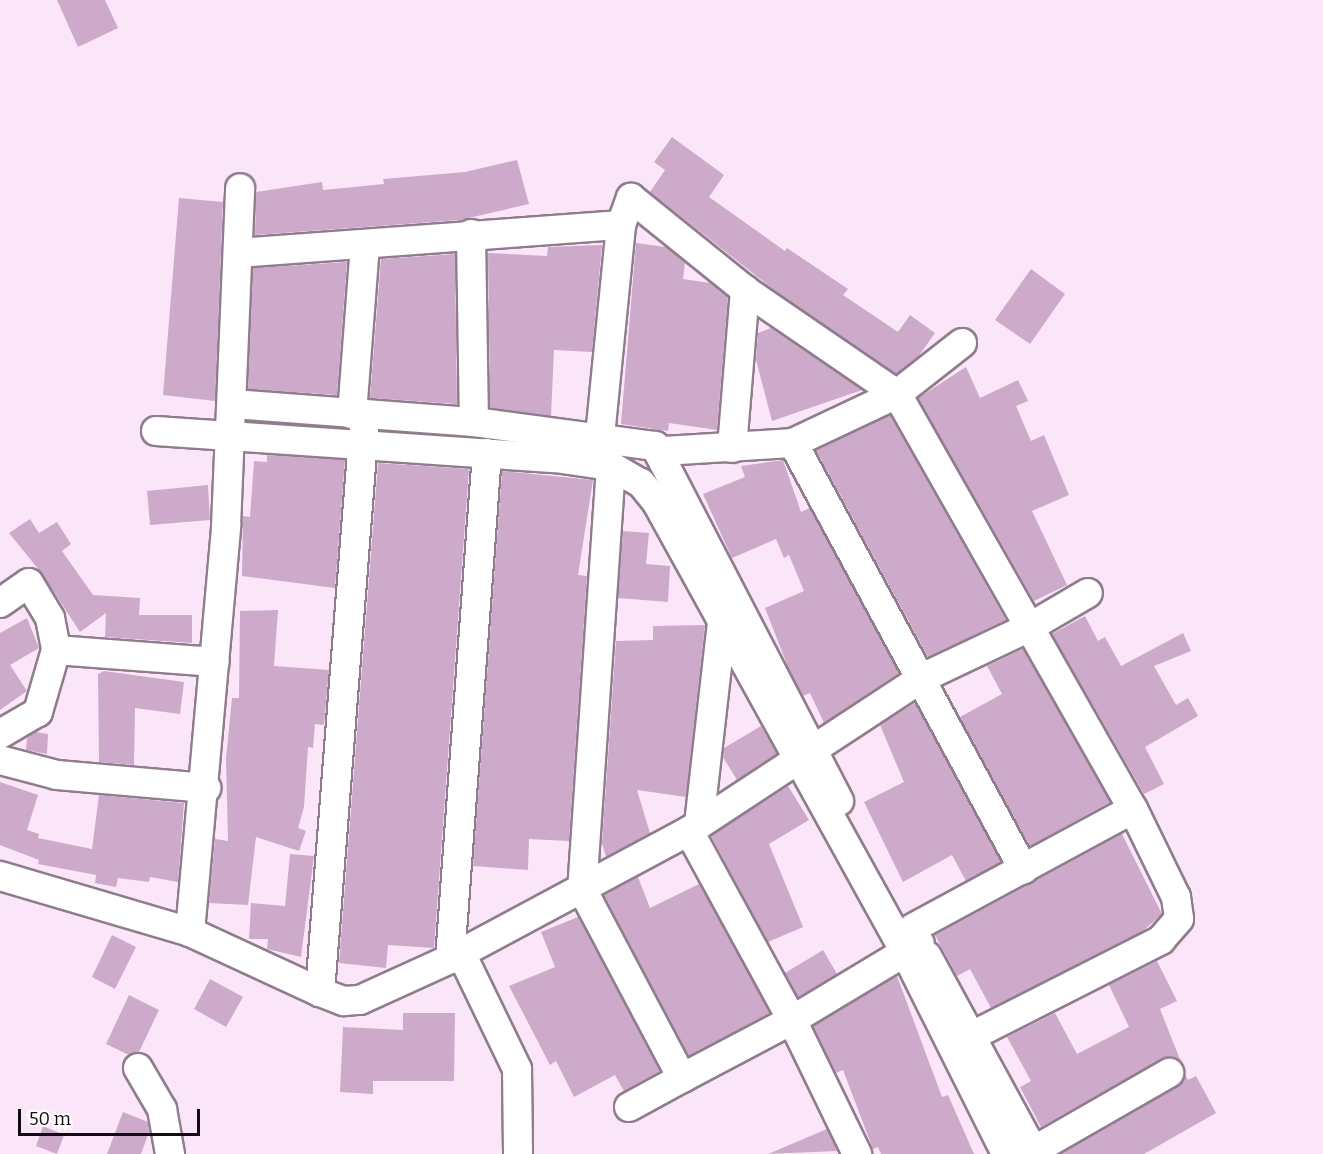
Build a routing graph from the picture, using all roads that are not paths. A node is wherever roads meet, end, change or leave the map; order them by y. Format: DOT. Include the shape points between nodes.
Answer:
graph roads {
  1 [pos="240,188"];
  2 [pos="621,225"];
  3 [pos="471,234"];
  4 [pos="364,246"];
  5 [pos="238,253"];
  6 [pos="745,290"];
  7 [pos="962,343"];
  8 [pos="897,394"];
  9 [pos="234,404"];
  10 [pos="359,415"];
  11 [pos="474,422"];
  12 [pos="156,431"];
  13 [pos="231,434"];
  14 [pos="600,436"];
  15 [pos="793,443"];
  16 [pos="363,446"];
  17 [pos="732,448"];
  18 [pos="661,451"];
  19 [pos="487,453"];
  20 [pos="611,466"];
  21 [pos="1088,593"];
  22 [pos="0,603"];
  23 [pos="722,621"];
  24 [pos="1030,627"];
  25 [pos="56,650"];
  26 [pos="215,662"];
  27 [pos="922,678"];
  28 [pos="0,734"];
  29 [pos="803,752"];
  30 [pos="0,760"];
  31 [pos="206,788"];
  32 [pos="1133,809"];
  33 [pos="694,828"];
  34 [pos="1024,870"];
  35 [pos="0,876"];
  36 [pos="582,889"];
  37 [pos="190,932"];
  38 [pos="913,941"];
  39 [pos="456,956"];
  40 [pos="320,992"];
  41 [pos="792,1020"];
  42 [pos="972,1036"];
  43 [pos="138,1068"];
  44 [pos="1169,1073"];
  45 [pos="682,1078"];
  46 [pos="629,1107"];
  47 [pos="1026,1153"];
  48 [pos="170,1154"];
  49 [pos="518,1154"];
  50 [pos="858,1154"];
  1 -- 5 [label="street"];
  2 -- 3 [label="street"];
  2 -- 6 [label="street" via="631,198"];
  2 -- 14 [label="street"];
  3 -- 4 [label="street"];
  3 -- 11 [label="street"];
  4 -- 5 [label="street"];
  4 -- 10 [label="street"];
  5 -- 9 [label="street"];
  6 -- 8 [label="street"];
  6 -- 17 [label="street"];
  7 -- 8 [label="street"];
  8 -- 15 [label="street"];
  8 -- 24 [label="street"];
  9 -- 10 [label="street"];
  9 -- 13 [label="street"];
  10 -- 11 [label="street"];
  10 -- 16 [label="street"];
  11 -- 14 [label="street"];
  12 -- 13 [label="street"];
  13 -- 16 [label="street"];
  13 -- 26 [label="street"];
  14 -- 18 [label="street" via="647,443"];
  15 -- 17 [label="street"];
  15 -- 27 [label="street"];
  16 -- 19 [label="street"];
  16 -- 40 [label="street"];
  17 -- 18 [label="street"];
  18 -- 29 [label="street"];
  19 -- 20 [label="street"];
  19 -- 39 [label="street"];
  20 -- 23 [label="street" via="641,483 657,503"];
  20 -- 36 [label="street"];
  21 -- 24 [label="street"];
  22 -- 25 [label="street" via="29,583 50,618"];
  23 -- 29 [label="street"];
  23 -- 33 [label="street"];
  24 -- 27 [label="street"];
  24 -- 32 [label="street"];
  25 -- 26 [label="street"];
  25 -- 28 [label="street" via="38,712"];
  26 -- 31 [label="street"];
  27 -- 29 [label="street"];
  27 -- 34 [label="street"];
  29 -- 33 [label="street"];
  29 -- 38 [label="street"];
  30 -- 31 [label="street" via="57,775"];
  31 -- 37 [label="street"];
  32 -- 34 [label="street"];
  32 -- 42 [label="street" via="1176,897 1179,919 1171,934"];
  33 -- 36 [label="street"];
  33 -- 41 [label="street"];
  34 -- 38 [label="street"];
  35 -- 37 [label="street"];
  36 -- 39 [label="street"];
  36 -- 45 [label="street"];
  37 -- 40 [label="street"];
  38 -- 41 [label="street"];
  38 -- 42 [label="street"];
  38 -- 47 [label="street"];
  39 -- 40 [label="street" via="360,1000 344,1001"];
  39 -- 49 [label="street" via="517,1069"];
  41 -- 45 [label="street"];
  41 -- 50 [label="street"];
  42 -- 47 [label="street"];
  43 -- 48 [label="street" via="162,1108"];
  44 -- 47 [label="street"];
  45 -- 46 [label="street"];
}
